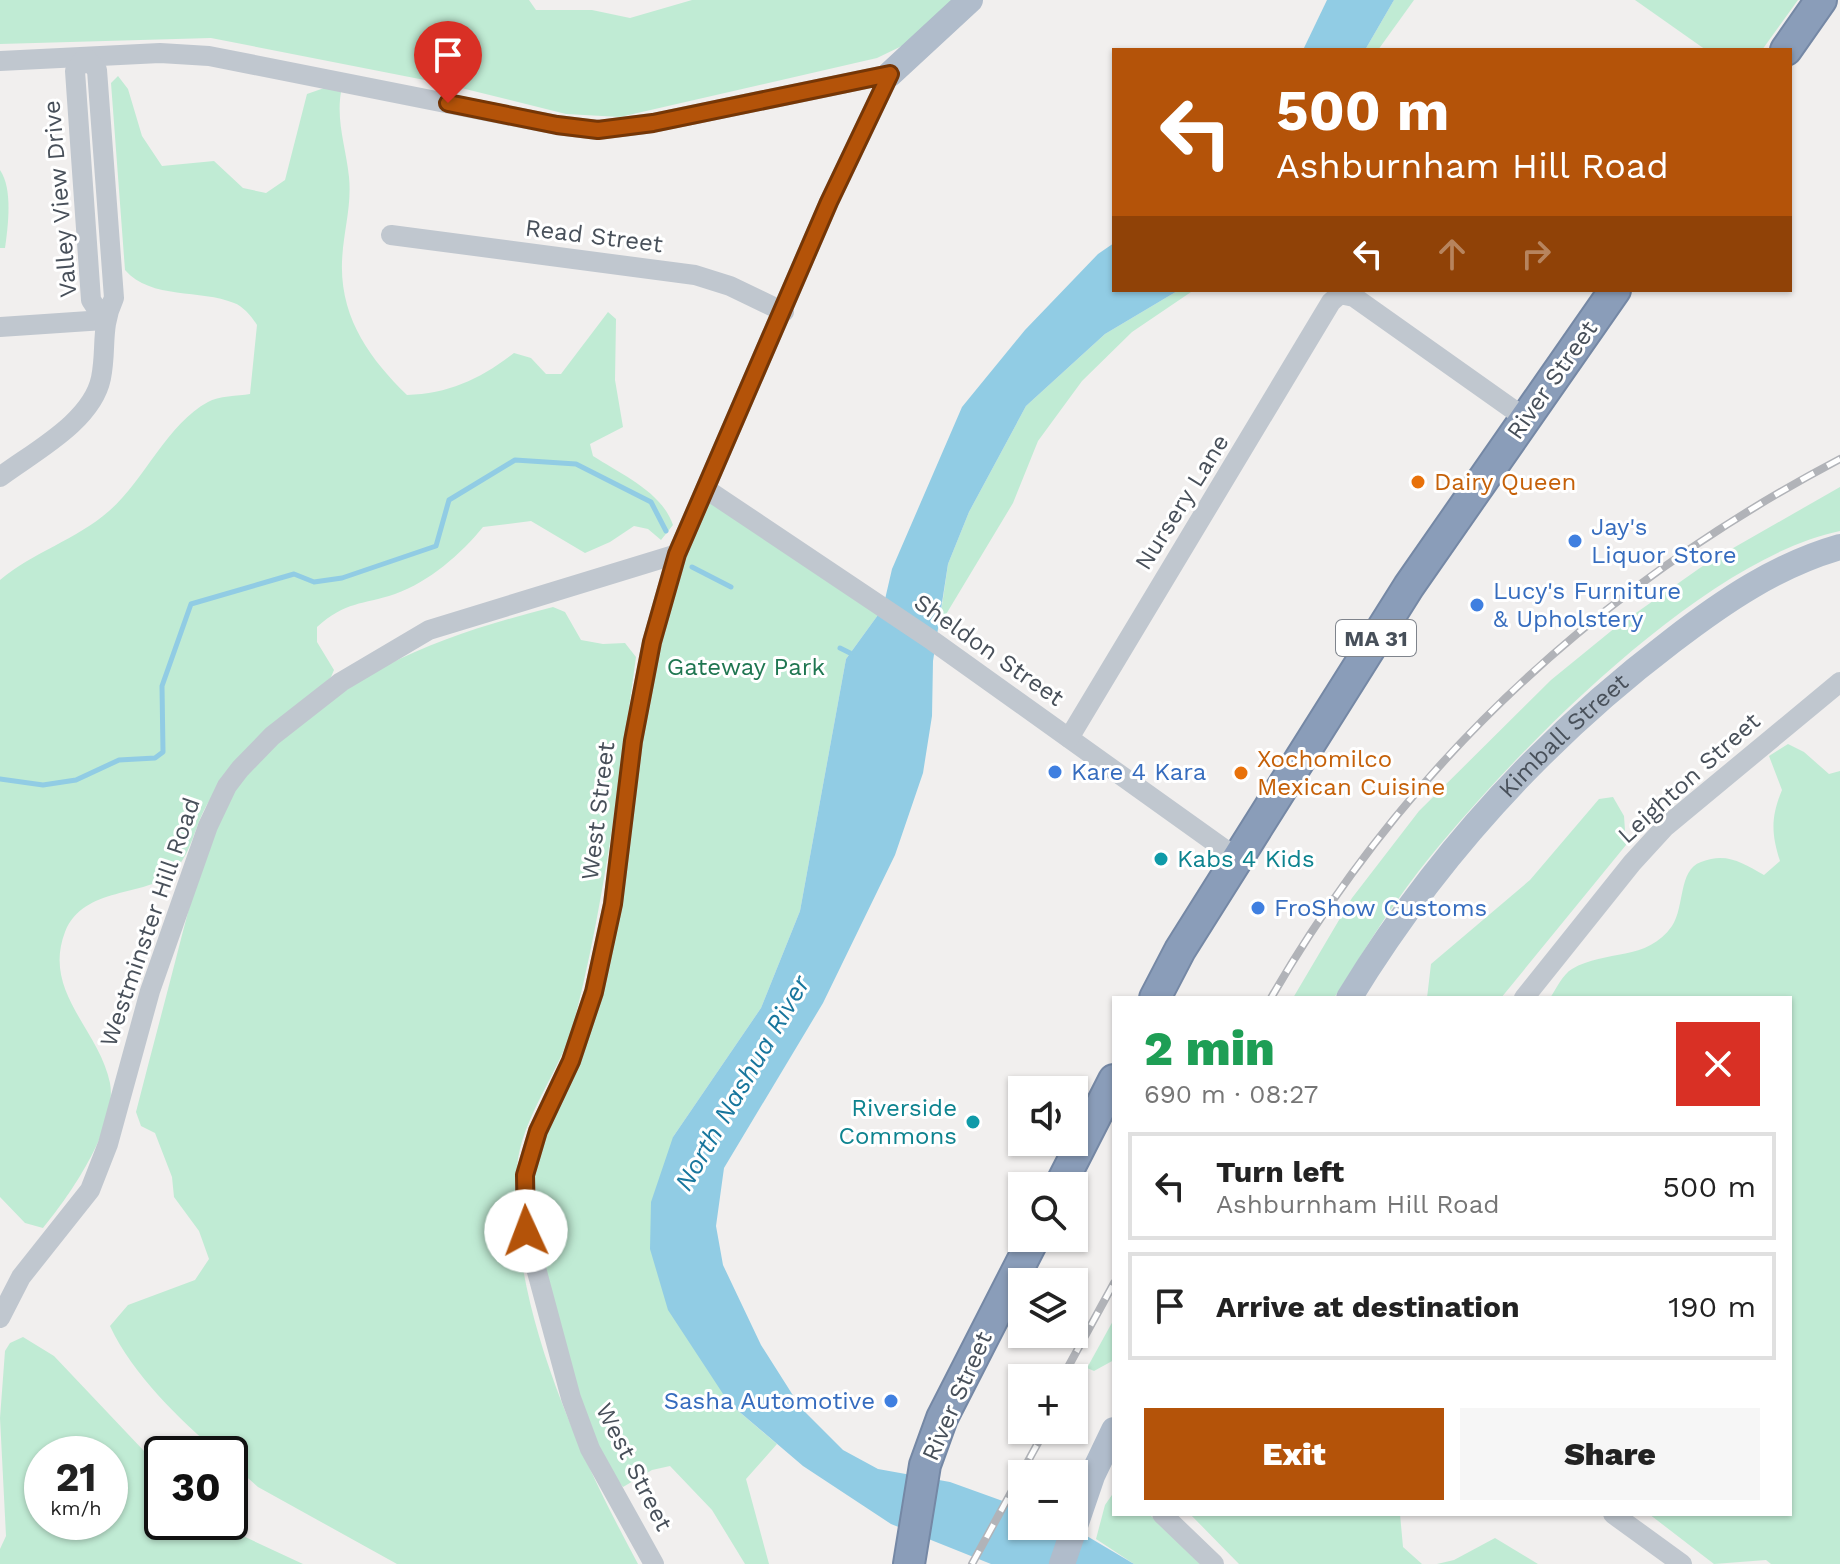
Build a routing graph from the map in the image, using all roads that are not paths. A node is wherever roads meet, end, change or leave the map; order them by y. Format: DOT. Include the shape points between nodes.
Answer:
graph roads {
  1 [pos="970,0"];
  2 [pos="1821,0"];
  3 [pos="1787,48"];
  4 [pos="85,57"];
  5 [pos="0,61"];
  6 [pos="890,74"];
  7 [pos="391,235"];
  8 [pos="1614,292"];
  9 [pos="784,312"];
  10 [pos="104,320"];
  11 [pos="0,327"];
  12 [pos="1525,418"];
  13 [pos="0,477"];
  14 [pos="706,489"];
  15 [pos="1840,547"];
  16 [pos="677,554"];
  17 [pos="1840,682"];
  18 [pos="1069,738"];
  19 [pos="1238,859"];
  20 [pos="1156,996"];
  21 [pos="1350,996"];
  22 [pos="1526,996"];
  23 [pos="1112,1084"];
  24 [pos="1067,1172"];
  25 [pos="1027,1252"];
  26 [pos="0,1318"];
  27 [pos="1112,1439"];
  28 [pos="1107,1462"];
  29 [pos="1088,1499"];
  30 [pos="1164,1516"];
  31 [pos="1616,1516"];
  32 [pos="1070,1540"];
  33 [pos="911,1553"];
  34 [pos="654,1564"];
  35 [pos="1062,1564"];
  36 [pos="1214,1564"];
  37 [pos="1682,1564"];
  1 -- 6 [label="main road"];
  2 -- 3 [label="highway"];
  4 -- 5 [label="street"];
  4 -- 6 [label="street" via="209,56 598,130"];
  4 -- 10 [label="street, Valley View Drive" via="97,70 113,283 114,298"];
  6 -- 9 [label="street, West Street"];
  7 -- 9 [label="street, Read Street" via="695,275"];
  8 -- 12 [label="highway, River Street / MA 31"];
  9 -- 14 [label="street, West Street"];
  10 -- 11 [label="street"];
  10 -- 13 [label="street, Valley View Drive" via="102,376 93,398 64,429"];
  12 -- 18 [label="street, Nursery Lane" via="1352,296 1340,294"];
  12 -- 19 [label="highway, River Street / MA 31" via="1409,586"];
  14 -- 16 [label="street, West Street"];
  14 -- 18 [label="street, Sheldon Street"];
  15 -- 21 [label="main road, Kimball Street" via="1790,565 1736,594 1578,719 1450,855"];
  16 -- 26 [label="street, Westminster Hill Road" via="429,630 341,682 272,736 240,769 208,826 150,991 90,1190 21,1277"];
  16 -- 34 [label="street, West Street" via="652,642 633,741 613,904 594,992 525,1175 526,1231 571,1398 590,1449"];
  17 -- 22 [label="street, Leighton Street" via="1665,827"];
  18 -- 19 [label="street, Sheldon Street"];
  19 -- 20 [label="highway, River Street / MA 31"];
  23 -- 24 [label="highway"];
  25 -- 33 [label="highway, River Street" via="942,1418 925,1465"];
  27 -- 28 [label="main road"];
  28 -- 29 [label="main road"];
  30 -- 36 [label="street"];
  31 -- 37 [label="street"];
  32 -- 35 [label="main road"];
}
